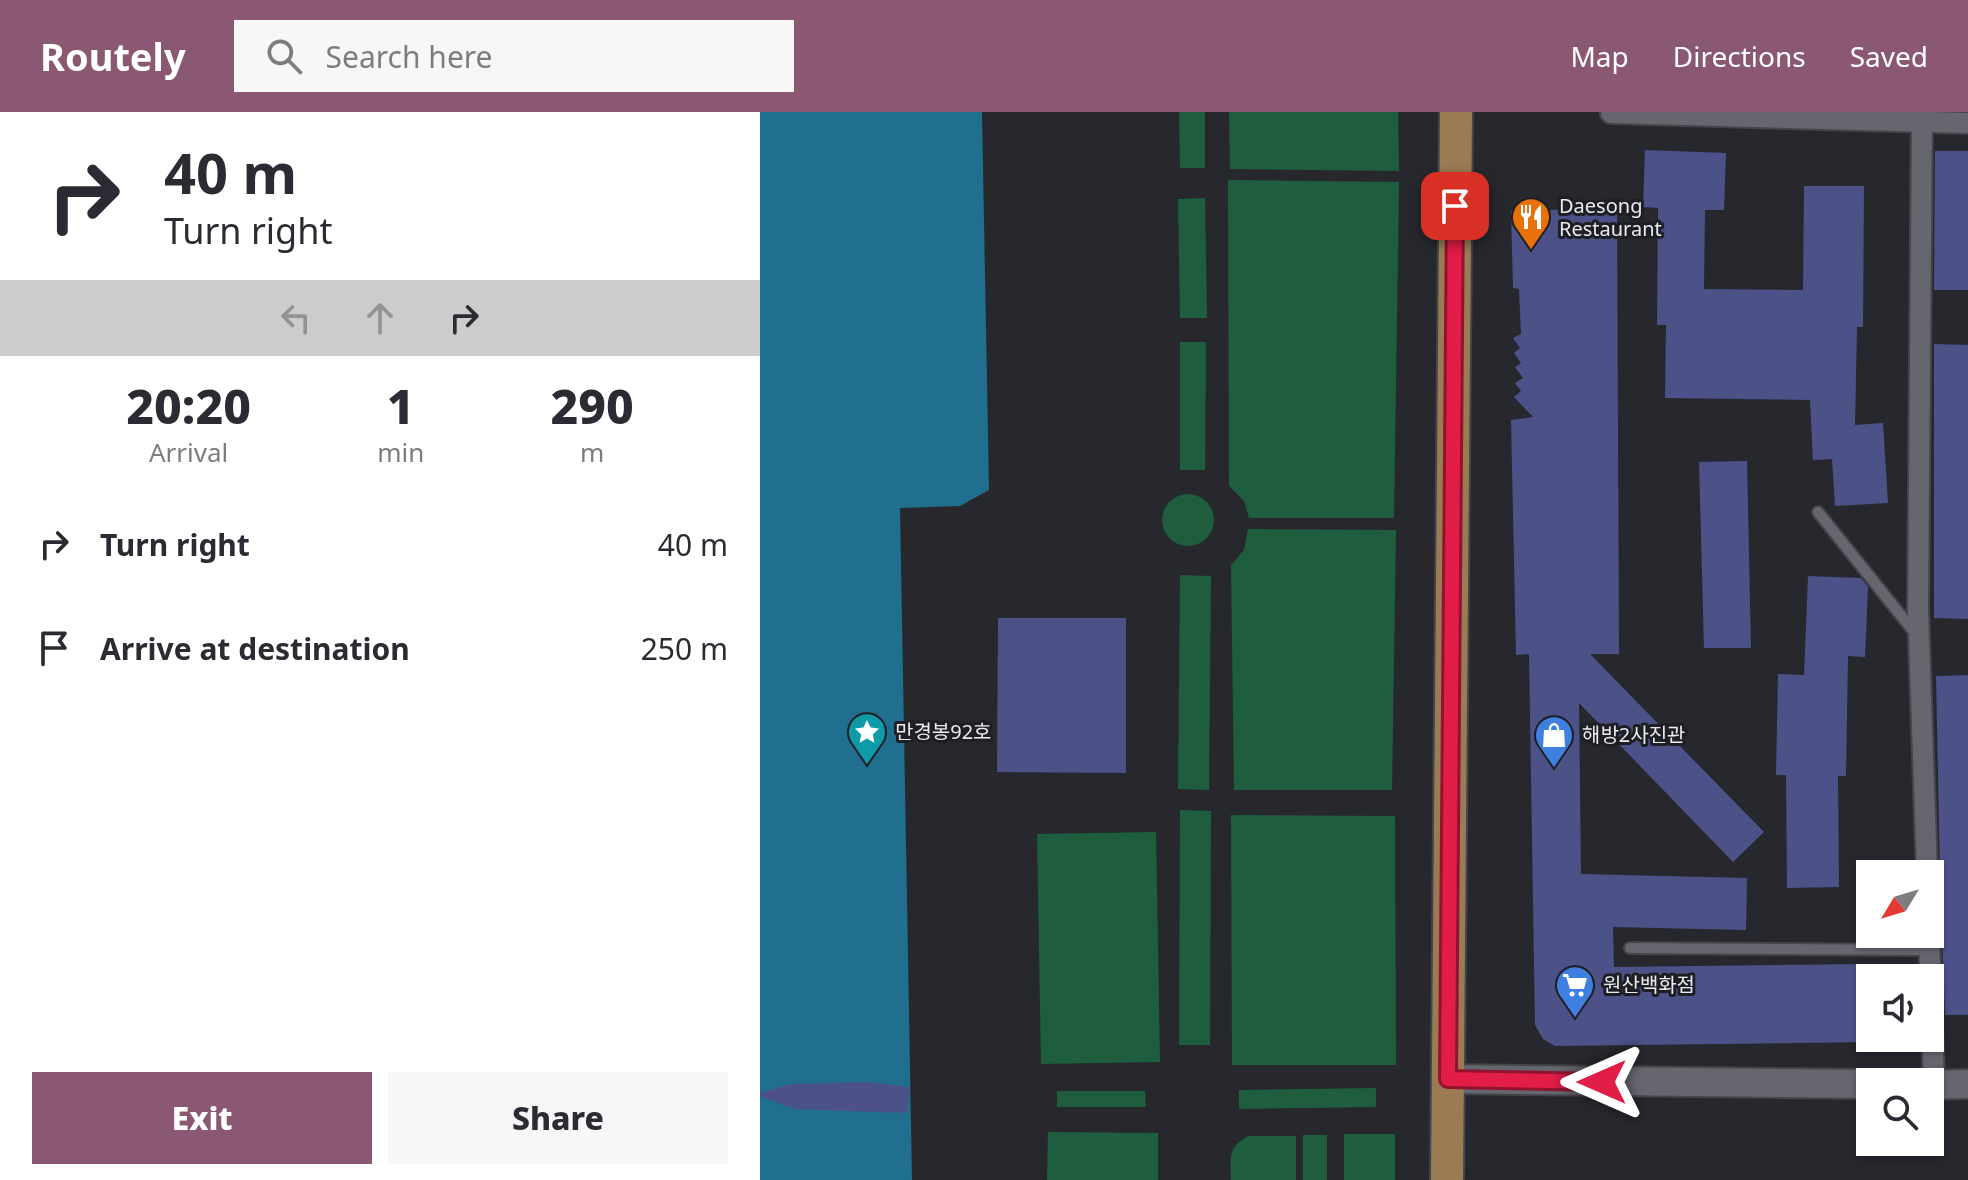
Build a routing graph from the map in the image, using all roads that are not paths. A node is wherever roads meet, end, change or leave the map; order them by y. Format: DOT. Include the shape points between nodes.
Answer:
graph roads {
  1 [pos="1456,112"];
  2 [pos="1611,113"];
  3 [pos="1922,117"];
  4 [pos="1968,123"];
  5 [pos="1818,512"];
  6 [pos="1919,637"];
  7 [pos="1927,860"];
  8 [pos="1856,943"];
  9 [pos="1630,948"];
  10 [pos="1930,948"];
  11 [pos="1932,1068"];
  12 [pos="1448,1079"];
  13 [pos="1856,1084"];
  14 [pos="1968,1084"];
  15 [pos="1944,1085"];
  16 [pos="1447,1180"];
  1 -- 12 [label="main road"];
  2 -- 3 [label="street"];
  3 -- 4 [label="street"];
  3 -- 6 [label="street"];
  5 -- 6 [label="lane"];
  6 -- 7 [label="street"];
  8 -- 9 [label="lane"];
  10 -- 11 [label="street"];
  12 -- 13 [label="main road"];
  12 -- 16 [label="main road"];
  14 -- 15 [label="main road"];
}
